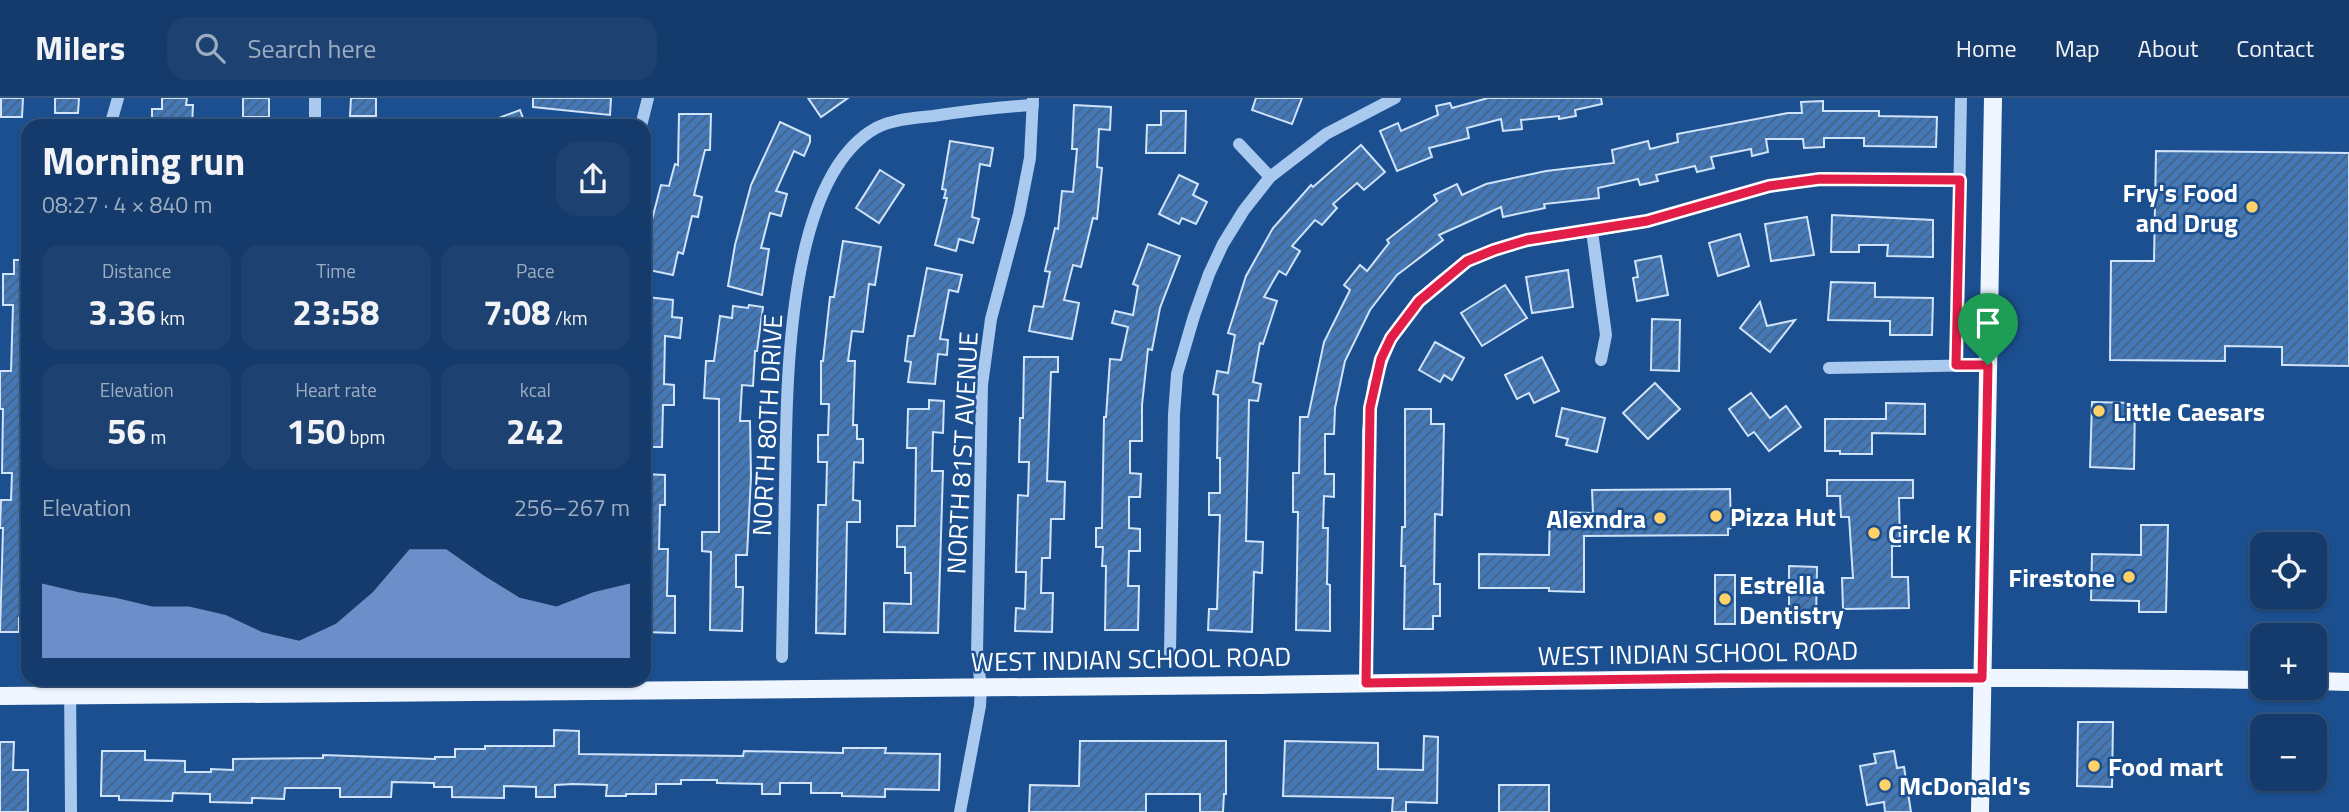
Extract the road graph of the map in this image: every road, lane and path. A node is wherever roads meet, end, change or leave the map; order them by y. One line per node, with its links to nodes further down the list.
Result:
1 (118, 98): 8 (street)
2 (315, 98): 9 (street)
3 (648, 98): 10 (street)
4 (1395, 98): 12 (street)
5 (1961, 98): 13 (street)
6 (1993, 98): 17 (main road)
7 (1033, 102): 20 (street, NORTH 80TH DRIVE); 28 (street, NORTH 81ST AVENUE)
8 (112, 119)
9 (315, 119)
10 (644, 119)
11 (1240, 144): 12 (street)
12 (1270, 177): 19 (street)
13 (1960, 180): 14 (street); 16 (street)
14 (1592, 231): 15 (street); 25 (street)
15 (1601, 360)
16 (1956, 365): 17 (street); 18 (street)
17 (1988, 365): 21 (main road)
18 (1829, 368)
19 (1170, 653)
20 (782, 657)
21 (1982, 678): 22 (main road, WEST INDIAN SCHOOL ROAD); 25 (main road, WEST INDIAN SCHOOL ROAD); 32 (main road)
22 (2250, 680)
23 (2327, 681): 24 (main road)
24 (2349, 681)
25 (1366, 683): 28 (main road, WEST INDIAN SCHOOL ROAD)
26 (444, 686): 27 (main road, WEST INDIAN SCHOOL ROAD); 28 (main road, WEST INDIAN SCHOOL ROAD)
27 (70, 687): 29 (main road, WEST INDIAN SCHOOL ROAD); 30 (street)
28 (981, 687): 31 (street, NORTH 81ST AVENUE)
29 (0, 696)
30 (71, 812)
31 (960, 812)
32 (1980, 812)

